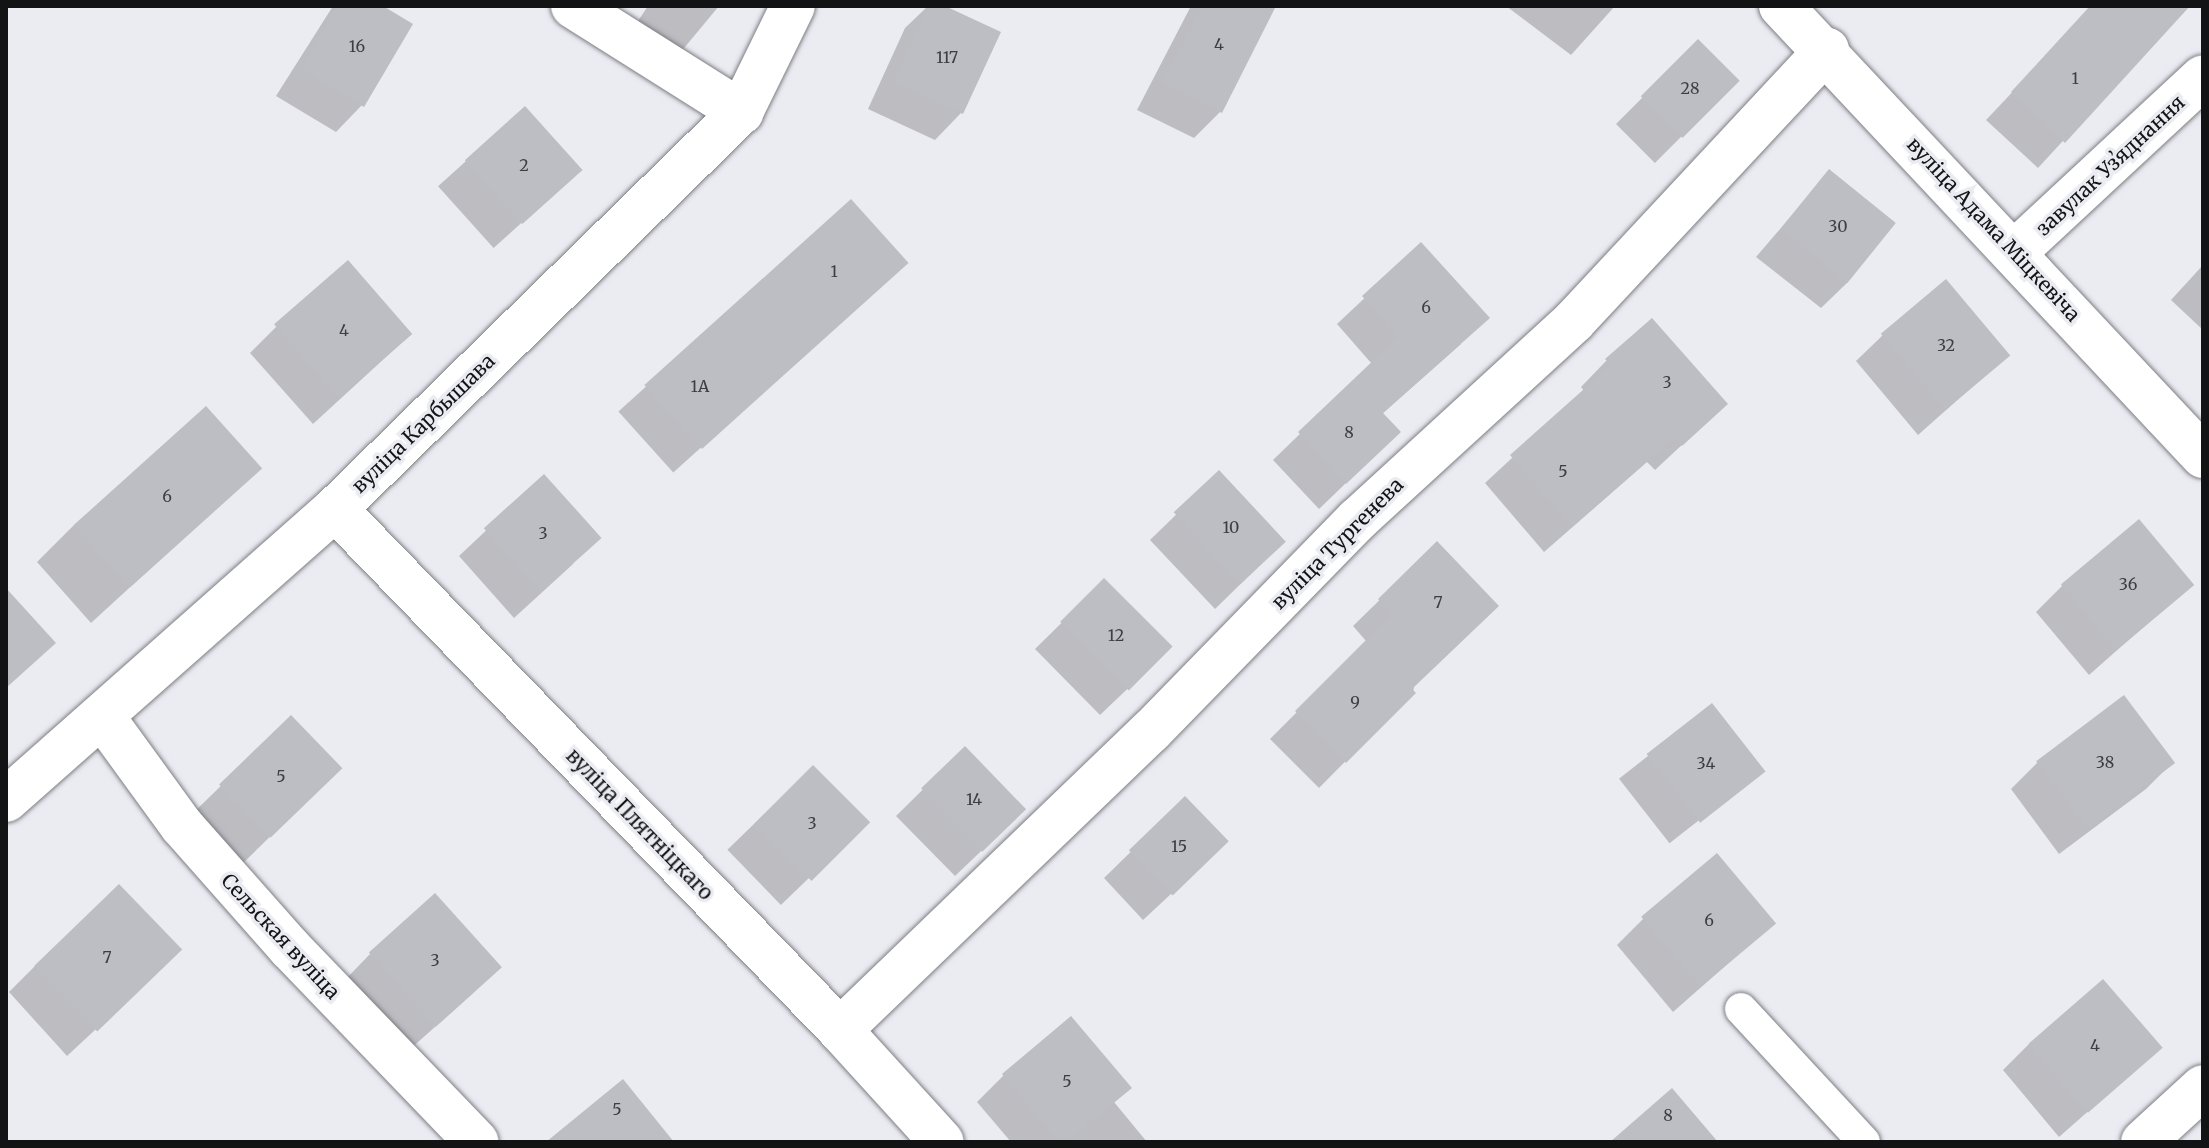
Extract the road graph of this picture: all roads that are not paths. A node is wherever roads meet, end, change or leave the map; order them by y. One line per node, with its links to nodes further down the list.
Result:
1 (573, 6): 6 (street)
2 (793, 6): 6 (street, вуліца Карбышава)
3 (1781, 6): 4 (street, вуліца Адама Міцкевіча)
4 (1827, 50): 7 (street, вуліца Адама Міцкевіча); 13 (street, вуліца Тургенева)
5 (2203, 77): 7 (street, завулак Узʼяднання)
6 (741, 112): 9 (street, вуліца Карбышава)
7 (2016, 251): 8 (street, вуліца Адама Міцкевіча)
8 (2203, 456)
9 (335, 509): 10 (street, вуліца Карбышава); 13 (street, вуліца Плятніцкаго)
10 (102, 716): 11 (street, вуліца Карбышава); 15 (street, Сельская вуліца)
11 (6, 800)
12 (1741, 1009): 17 (lane)
13 (840, 1030): 16 (street, вуліца Плятніцкаго)
14 (2203, 1087): 18 (street)
15 (477, 1142)
16 (942, 1142)
17 (1864, 1142)
18 (2143, 1142)

